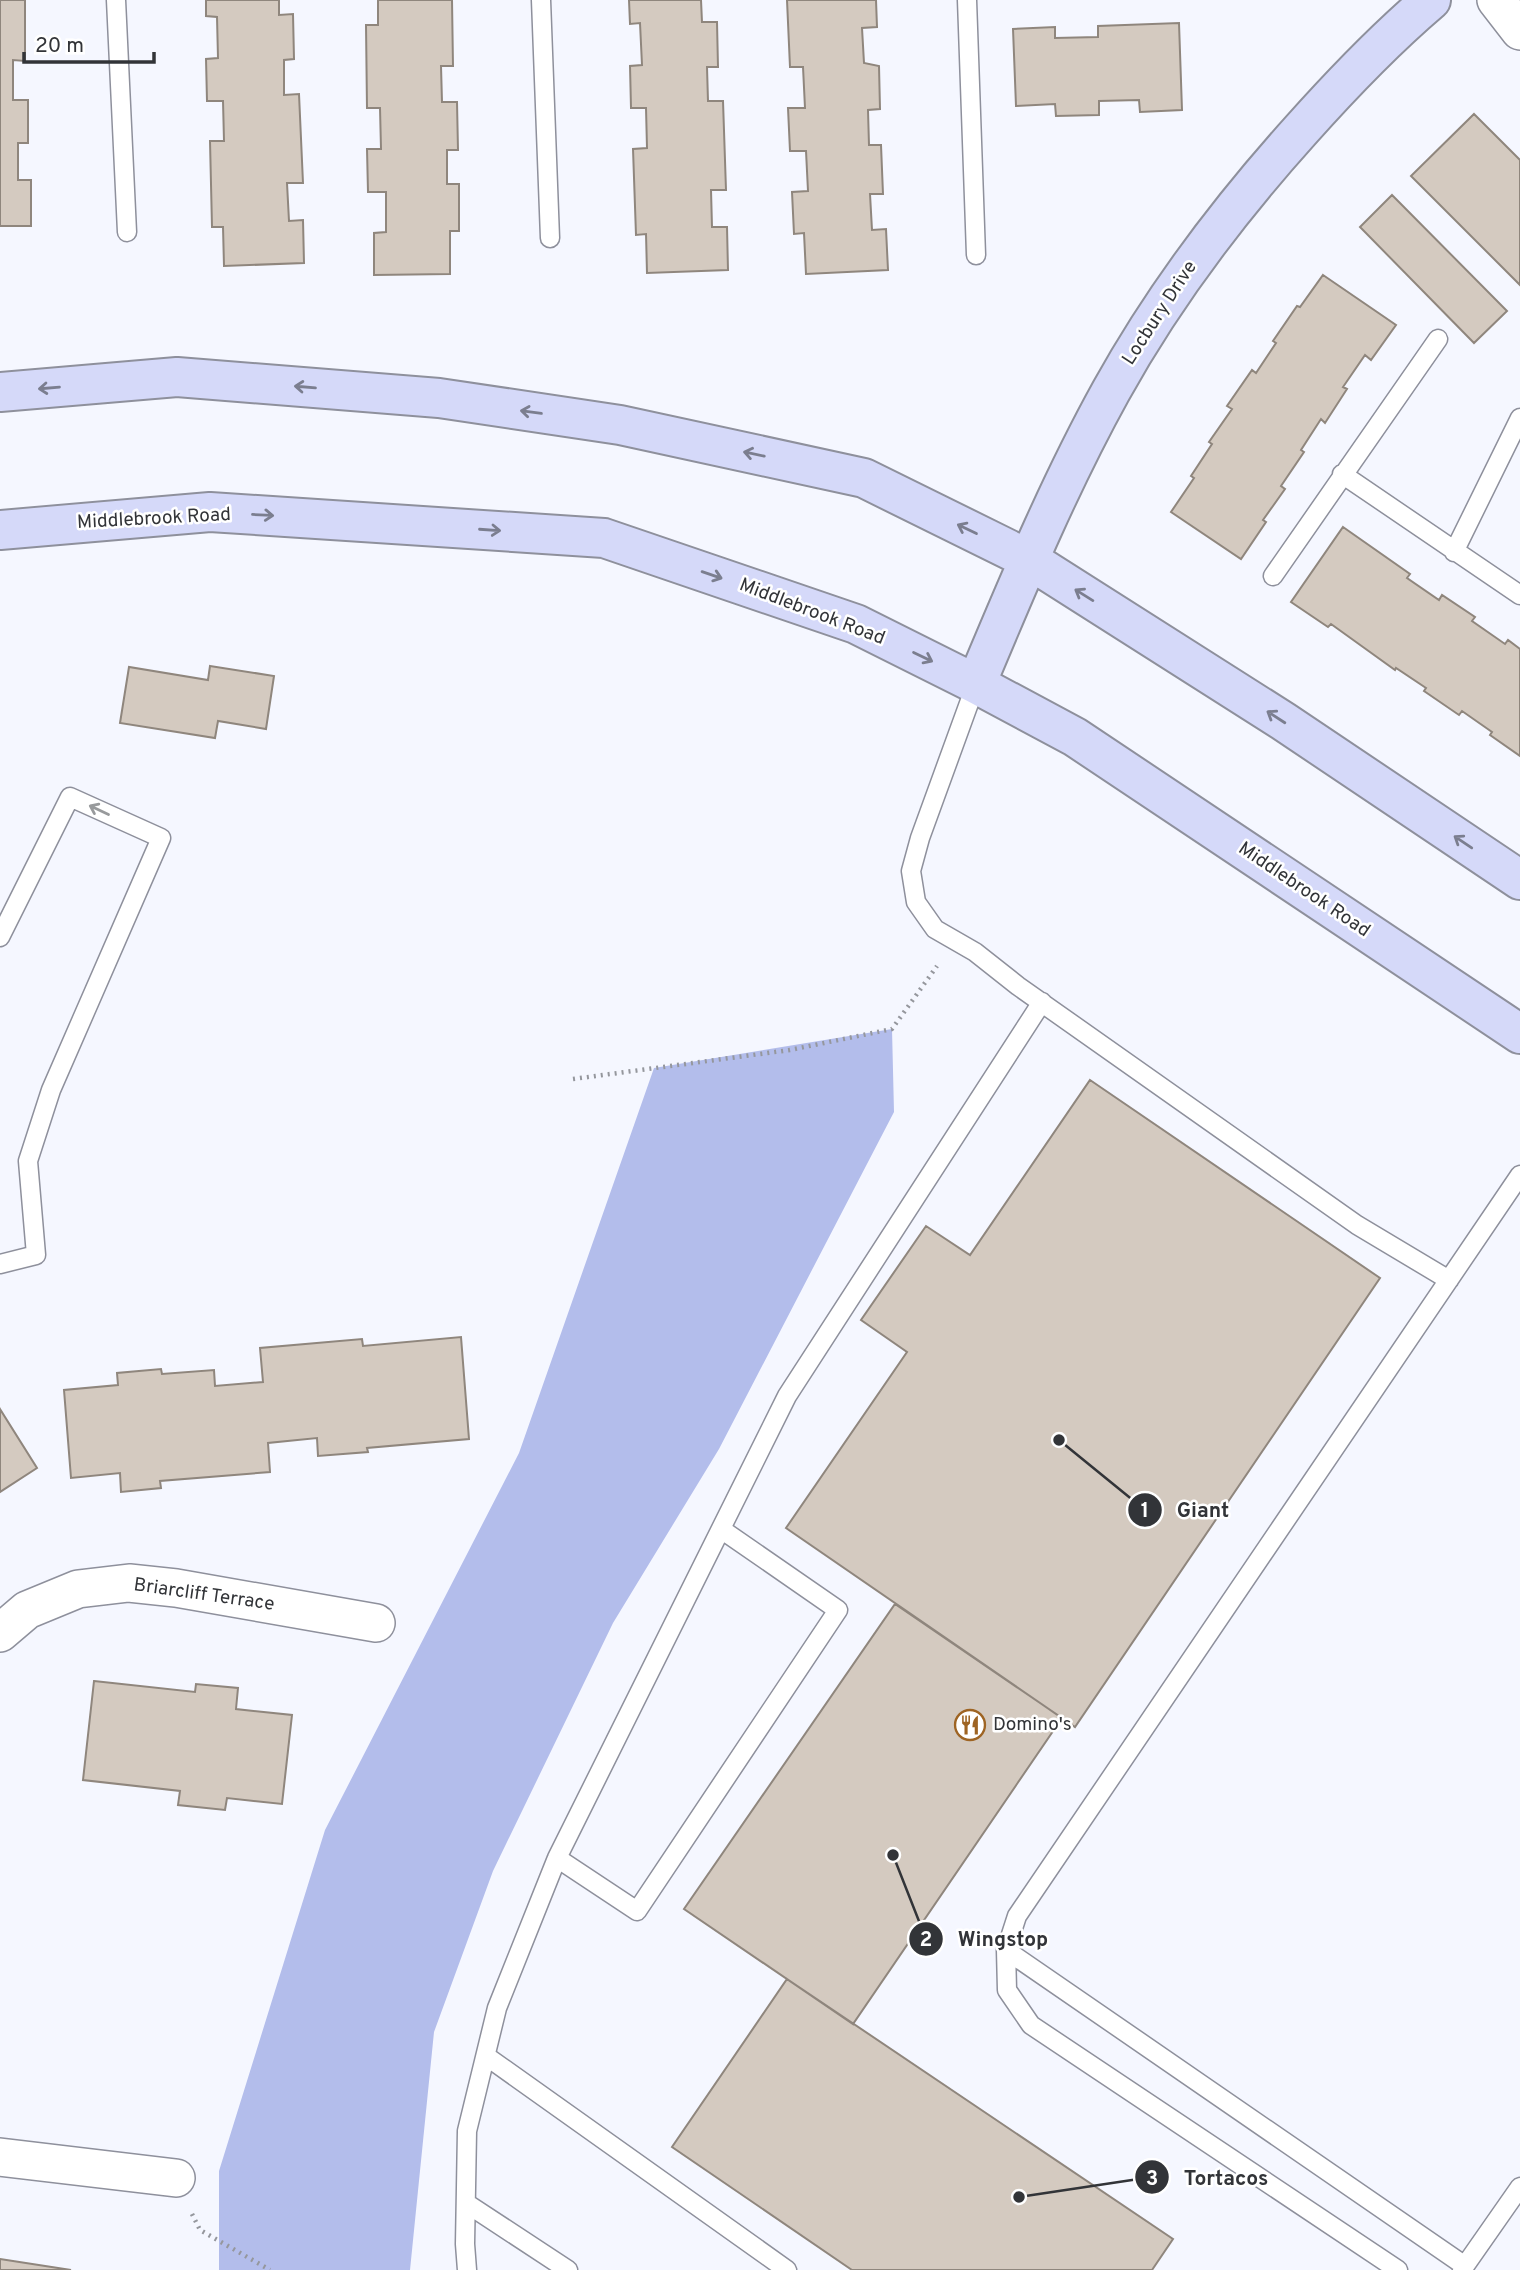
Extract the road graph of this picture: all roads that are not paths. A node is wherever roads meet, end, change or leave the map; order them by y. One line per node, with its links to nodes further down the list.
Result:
1 (116, 0): 7 (lane)
2 (541, 0): 8 (lane)
3 (967, 0): 9 (lane)
4 (1431, 0): 16 (main road, Locbury Drive)
5 (1496, 0): 6 (street)
6 (1520, 32)
7 (127, 232)
8 (550, 238)
9 (976, 255)
10 (1438, 339): 13 (lane)
11 (0, 392): 16 (main road, one-way to 11)
12 (1520, 418): 15 (lane)
13 (1342, 474): 15 (lane); 17 (lane)
14 (0, 530): 19 (main road, Middlebrook Road, one-way to 19)
15 (1454, 552): 18 (lane)
16 (1028, 559): 19 (main road, Locbury Drive); 20 (main road, one-way to 16)
17 (1273, 576)
18 (1520, 595)
19 (976, 684): 22 (lane); 23 (main road, Middlebrook Road)
20 (1520, 880)
21 (0, 937): 25 (lane, one-way to 21)
22 (1042, 1002): 26 (lane); 27 (lane)
23 (1520, 1034)
24 (1520, 1175): 26 (lane)
25 (0, 1264)
26 (1449, 1280): 31 (lane)
27 (721, 1529): 30 (lane); 30 (lane)
28 (376, 1623): 29 (street, Briarcliff Terrace)
29 (0, 1633)
30 (557, 1858): 32 (lane)
31 (1006, 1950): 37 (lane); 41 (lane)
32 (486, 2056): 36 (lane); 40 (lane)
33 (0, 2157): 34 (street)
34 (176, 2178)
35 (1520, 2187): 37 (lane)
36 (466, 2203): 38 (lane); 39 (lane)
37 (1464, 2268)
38 (467, 2270)
39 (568, 2270)
40 (786, 2270)
41 (1398, 2270)

